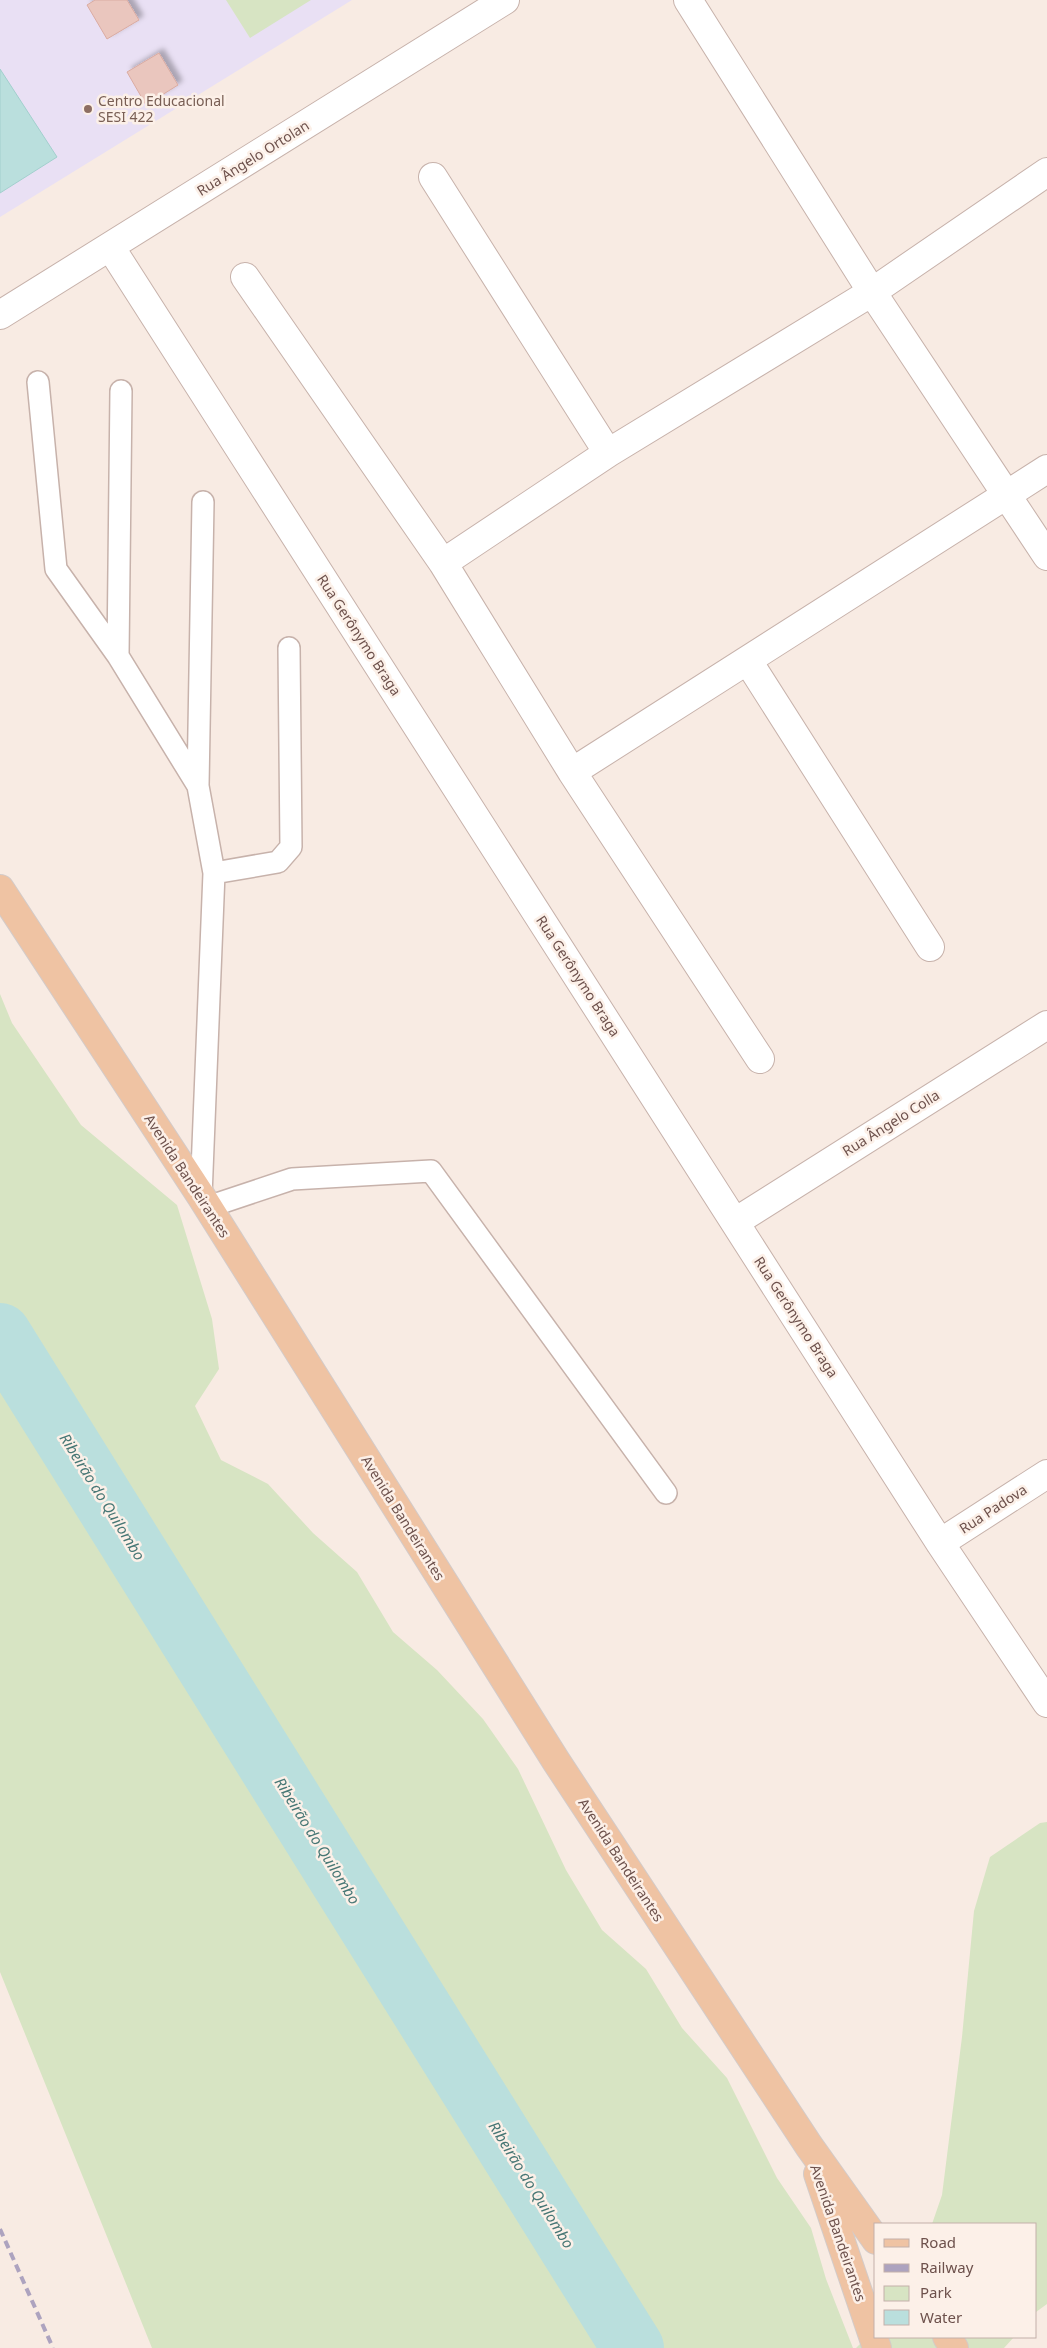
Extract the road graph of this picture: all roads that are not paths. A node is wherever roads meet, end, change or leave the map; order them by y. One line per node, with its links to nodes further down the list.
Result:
1 (505, 0): 5 (street, Rua Ângelo Ortolan)
2 (688, 0): 7 (street)
3 (1047, 172): 7 (street)
4 (433, 177): 11 (street)
5 (111, 248): 8 (street, Rua Ângelo Ortolan); 28 (street, Rua Gerônymo Braga)
6 (245, 277): 16 (street)
7 (872, 292): 11 (street); 13 (street)
8 (0, 315)
9 (38, 382): 18 (lane)
10 (121, 391): 18 (lane)
11 (608, 453): 16 (street)
12 (1047, 469): 13 (street)
13 (1008, 495): 15 (street); 19 (street)
14 (203, 502): 21 (lane)
15 (1047, 556)
16 (443, 563): 20 (street)
17 (289, 648): 22 (lane)
18 (118, 656): 21 (lane)
19 (748, 661): 20 (street); 24 (street)
20 (572, 772): 26 (street)
21 (198, 786): 22 (lane)
22 (214, 872): 27 (lane)
23 (0, 889): 27 (main road, Avenida Bandeirantes)
24 (930, 947)
25 (1047, 1025): 28 (street, Rua Ângelo Colla)
26 (760, 1059)
27 (204, 1201): 30 (lane); 33 (main road, Avenida Bandeirantes)
28 (735, 1222): 31 (street, Rua Gerônymo Braga)
29 (1047, 1474): 31 (street, Rua Padova)
30 (666, 1493)
31 (940, 1543): 32 (street, Rua Gerônymo Braga)
32 (1047, 1703)
33 (809, 2146): 34 (main road, Avenida Bandeirantes); 35 (main road, Avenida Bandeirantes)
34 (874, 2237)
35 (877, 2348)

